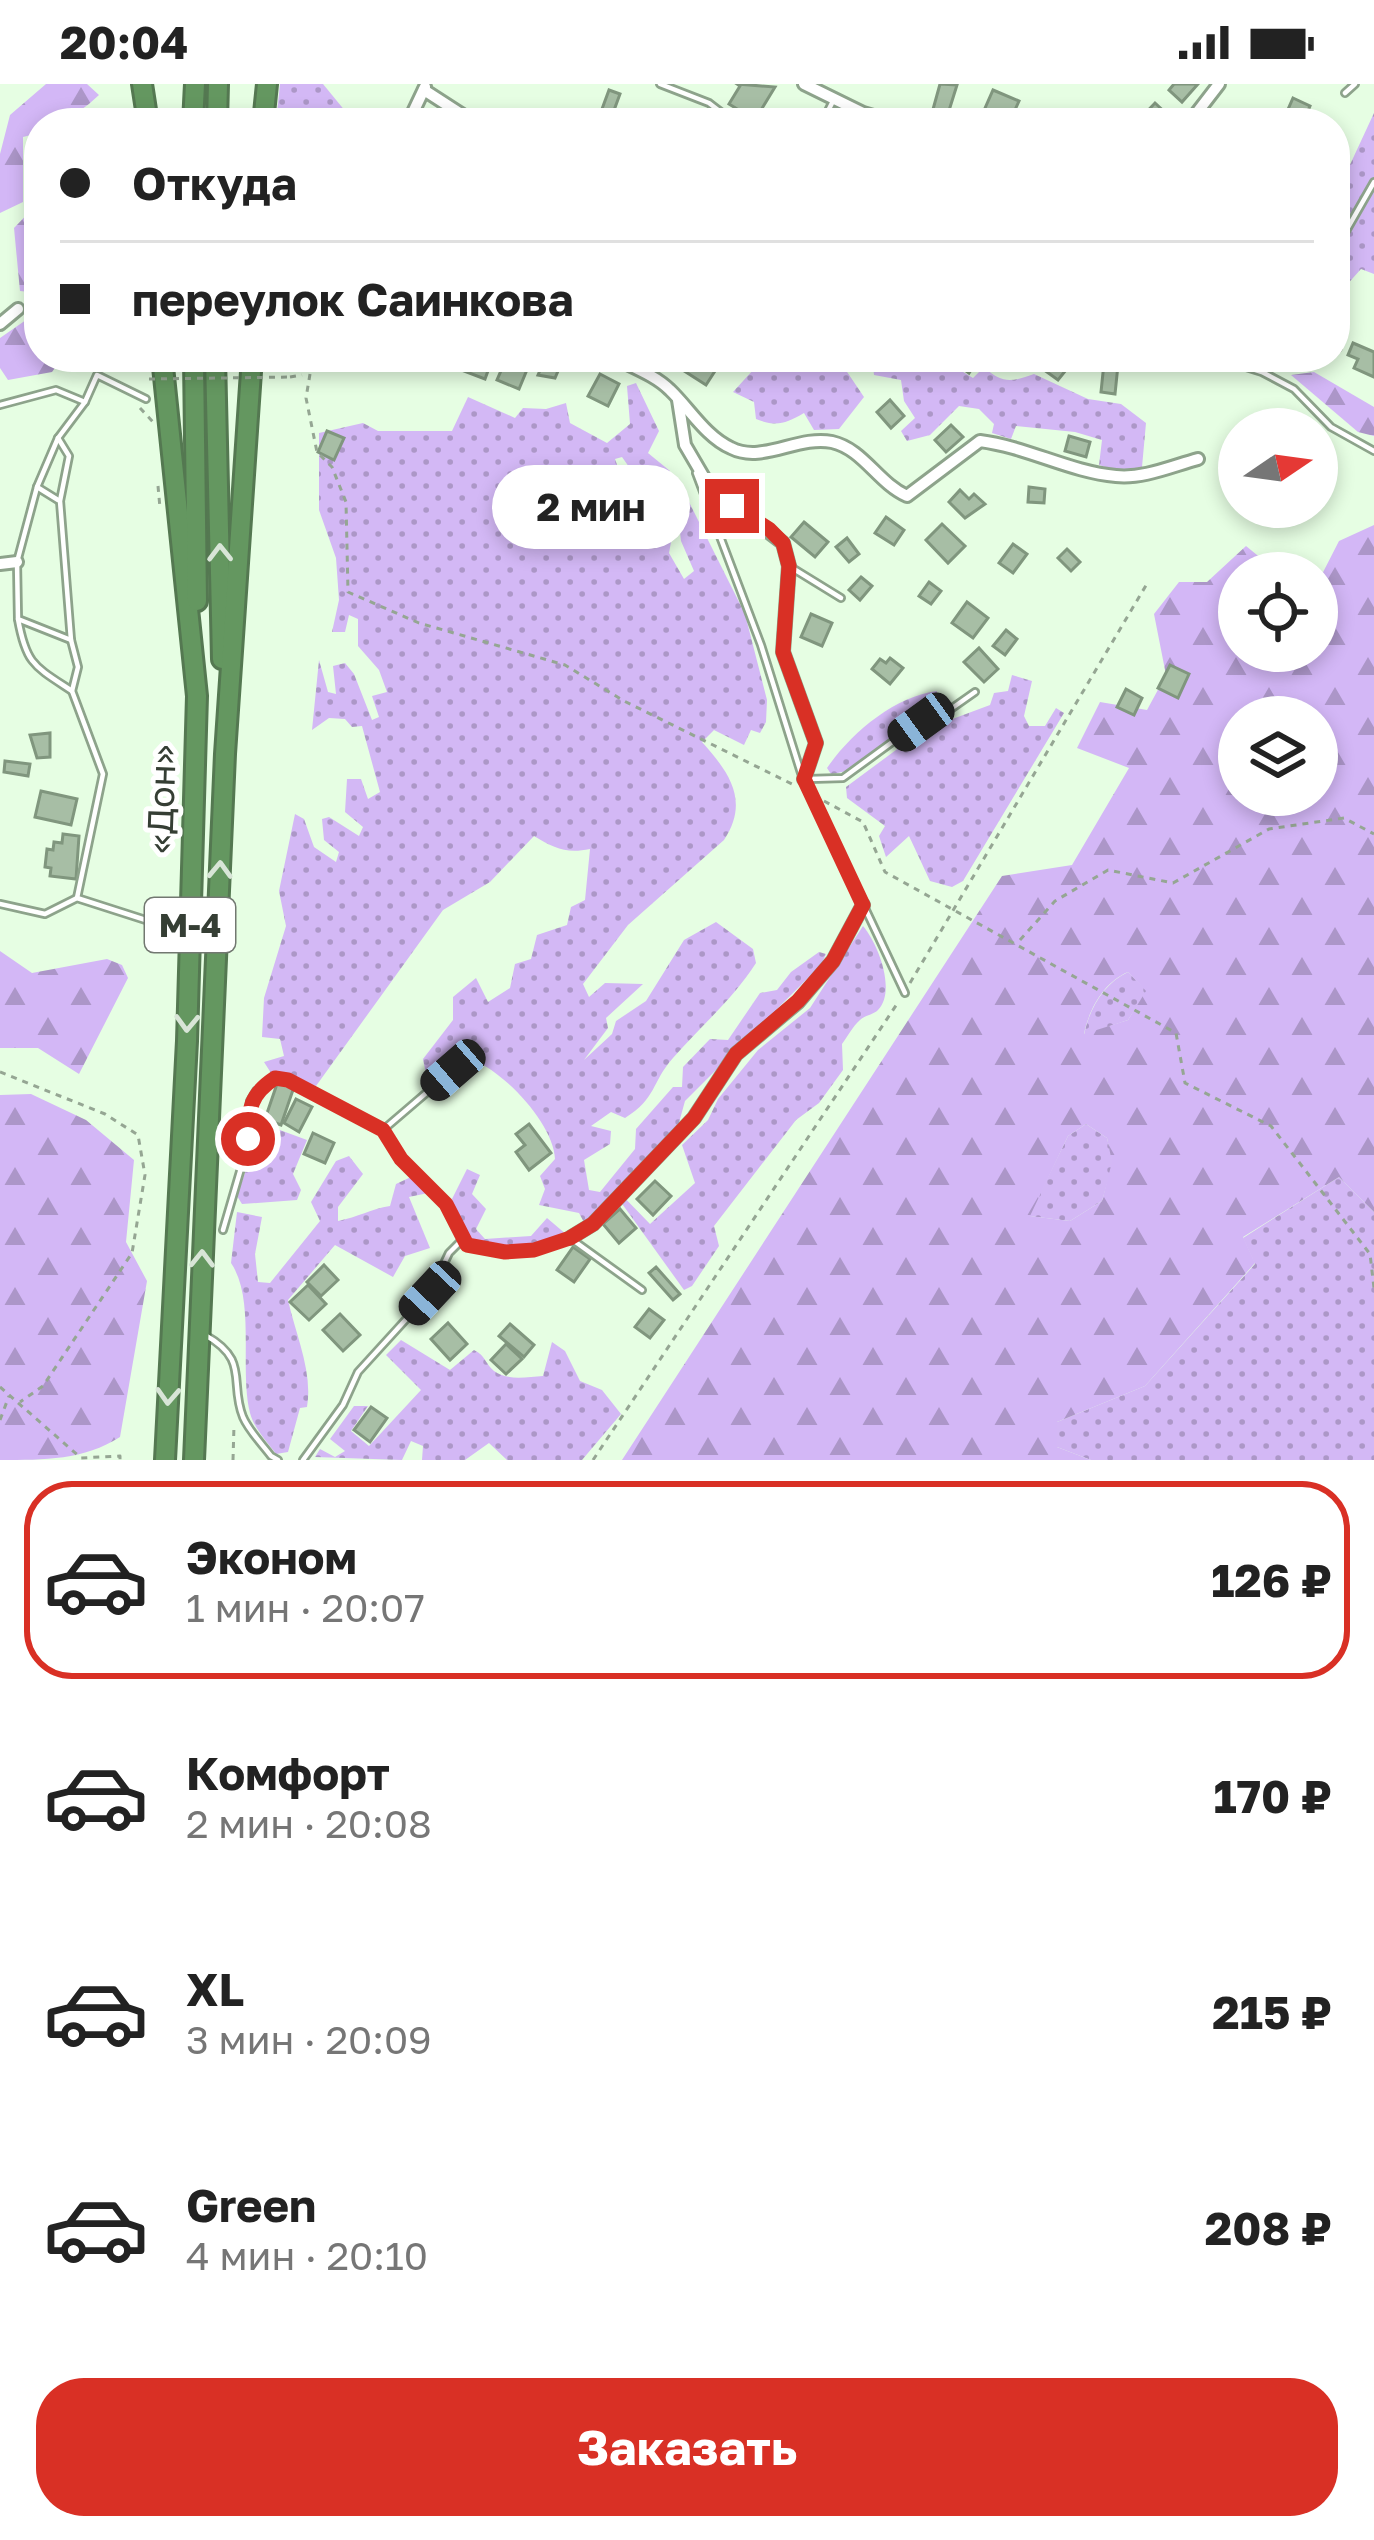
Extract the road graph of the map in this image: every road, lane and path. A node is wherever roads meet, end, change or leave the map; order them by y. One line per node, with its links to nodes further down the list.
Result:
1 (660, 84): 9 (lane)
2 (804, 84): 7 (street)
3 (1219, 84): 12 (street)
4 (1354, 84): 6 (lane)
5 (425, 87): 8 (street)
6 (1345, 93)
7 (834, 100): 10 (lane); 11 (street)
8 (455, 108)
9 (716, 108)
10 (829, 108)
11 (856, 108)
12 (1201, 108)
13 (1374, 182): 14 (lane)
14 (1350, 224)
15 (18, 309): 16 (street)
16 (0, 324)
17 (164, 372): 48 (highway, «Дон» / М-4)
18 (194, 372): 48 (highway)
19 (215, 372): 49 (highway, one-way to 19)
20 (251, 372): 49 (highway, «Дон» / М-4)
21 (642, 372): 27 (street)
22 (1264, 372): 33 (lane)
23 (302, 375): 24 (path, bridge)
24 (149, 379)
25 (130, 397): 30 (path)
26 (146, 400): 28 (lane)
27 (678, 400): 32 (street); 34 (street)
28 (85, 402): 29 (lane); 31 (lane)
29 (0, 405)
30 (154, 422)
31 (58, 437): 36 (lane); 37 (lane)
32 (685, 445): 41 (street); 50 (lane)
33 (1374, 451)
34 (1198, 458)
35 (158, 487): 38 (path)
36 (37, 488): 37 (lane); 39 (lane)
37 (60, 501): 45 (lane)
38 (160, 508)
39 (17, 562): 40 (street); 44 (lane)
40 (0, 564)
41 (789, 566): 43 (lane); 50 (street)
42 (1148, 582): 57 (path)
43 (841, 598)
44 (18, 619): 45 (lane); 46 (lane)
45 (71, 640): 46 (lane)
46 (72, 691): 52 (lane)
47 (975, 692): 50 (lane)
48 (197, 696): 72 (highway, «Дон» / М-4, one-way to 72)
49 (225, 754): 65 (highway, «Дон» / М-4, one-way to 49)
50 (804, 779): 54 (lane)
51 (1374, 833): 56 (path)
52 (77, 898): 53 (lane); 55 (lane)
53 (0, 904)
54 (863, 905): 57 (lane); 62 (street)
55 (155, 923)
56 (1018, 943)
57 (904, 993): 77 (path)
58 (453, 1070): 60 (lane)
59 (0, 1072): 68 (path)
60 (383, 1130): 61 (lane); 63 (lane)
61 (223, 1230)
62 (570, 1238): 63 (lane); 64 (lane)
63 (462, 1240): 76 (lane)
64 (642, 1290)
65 (200, 1332): 69 (lane); 73 (highway, «Дон» / М-4)
66 (0, 1387): 67 (path)
67 (9, 1394): 68 (path); 70 (path)
68 (20, 1402): 71 (path)
69 (241, 1412): 74 (path); 75 (lane)
70 (0, 1420)
71 (120, 1460)
72 (165, 1460)
73 (194, 1460)
74 (233, 1460)
75 (278, 1460)
76 (303, 1460)
77 (593, 1460)

